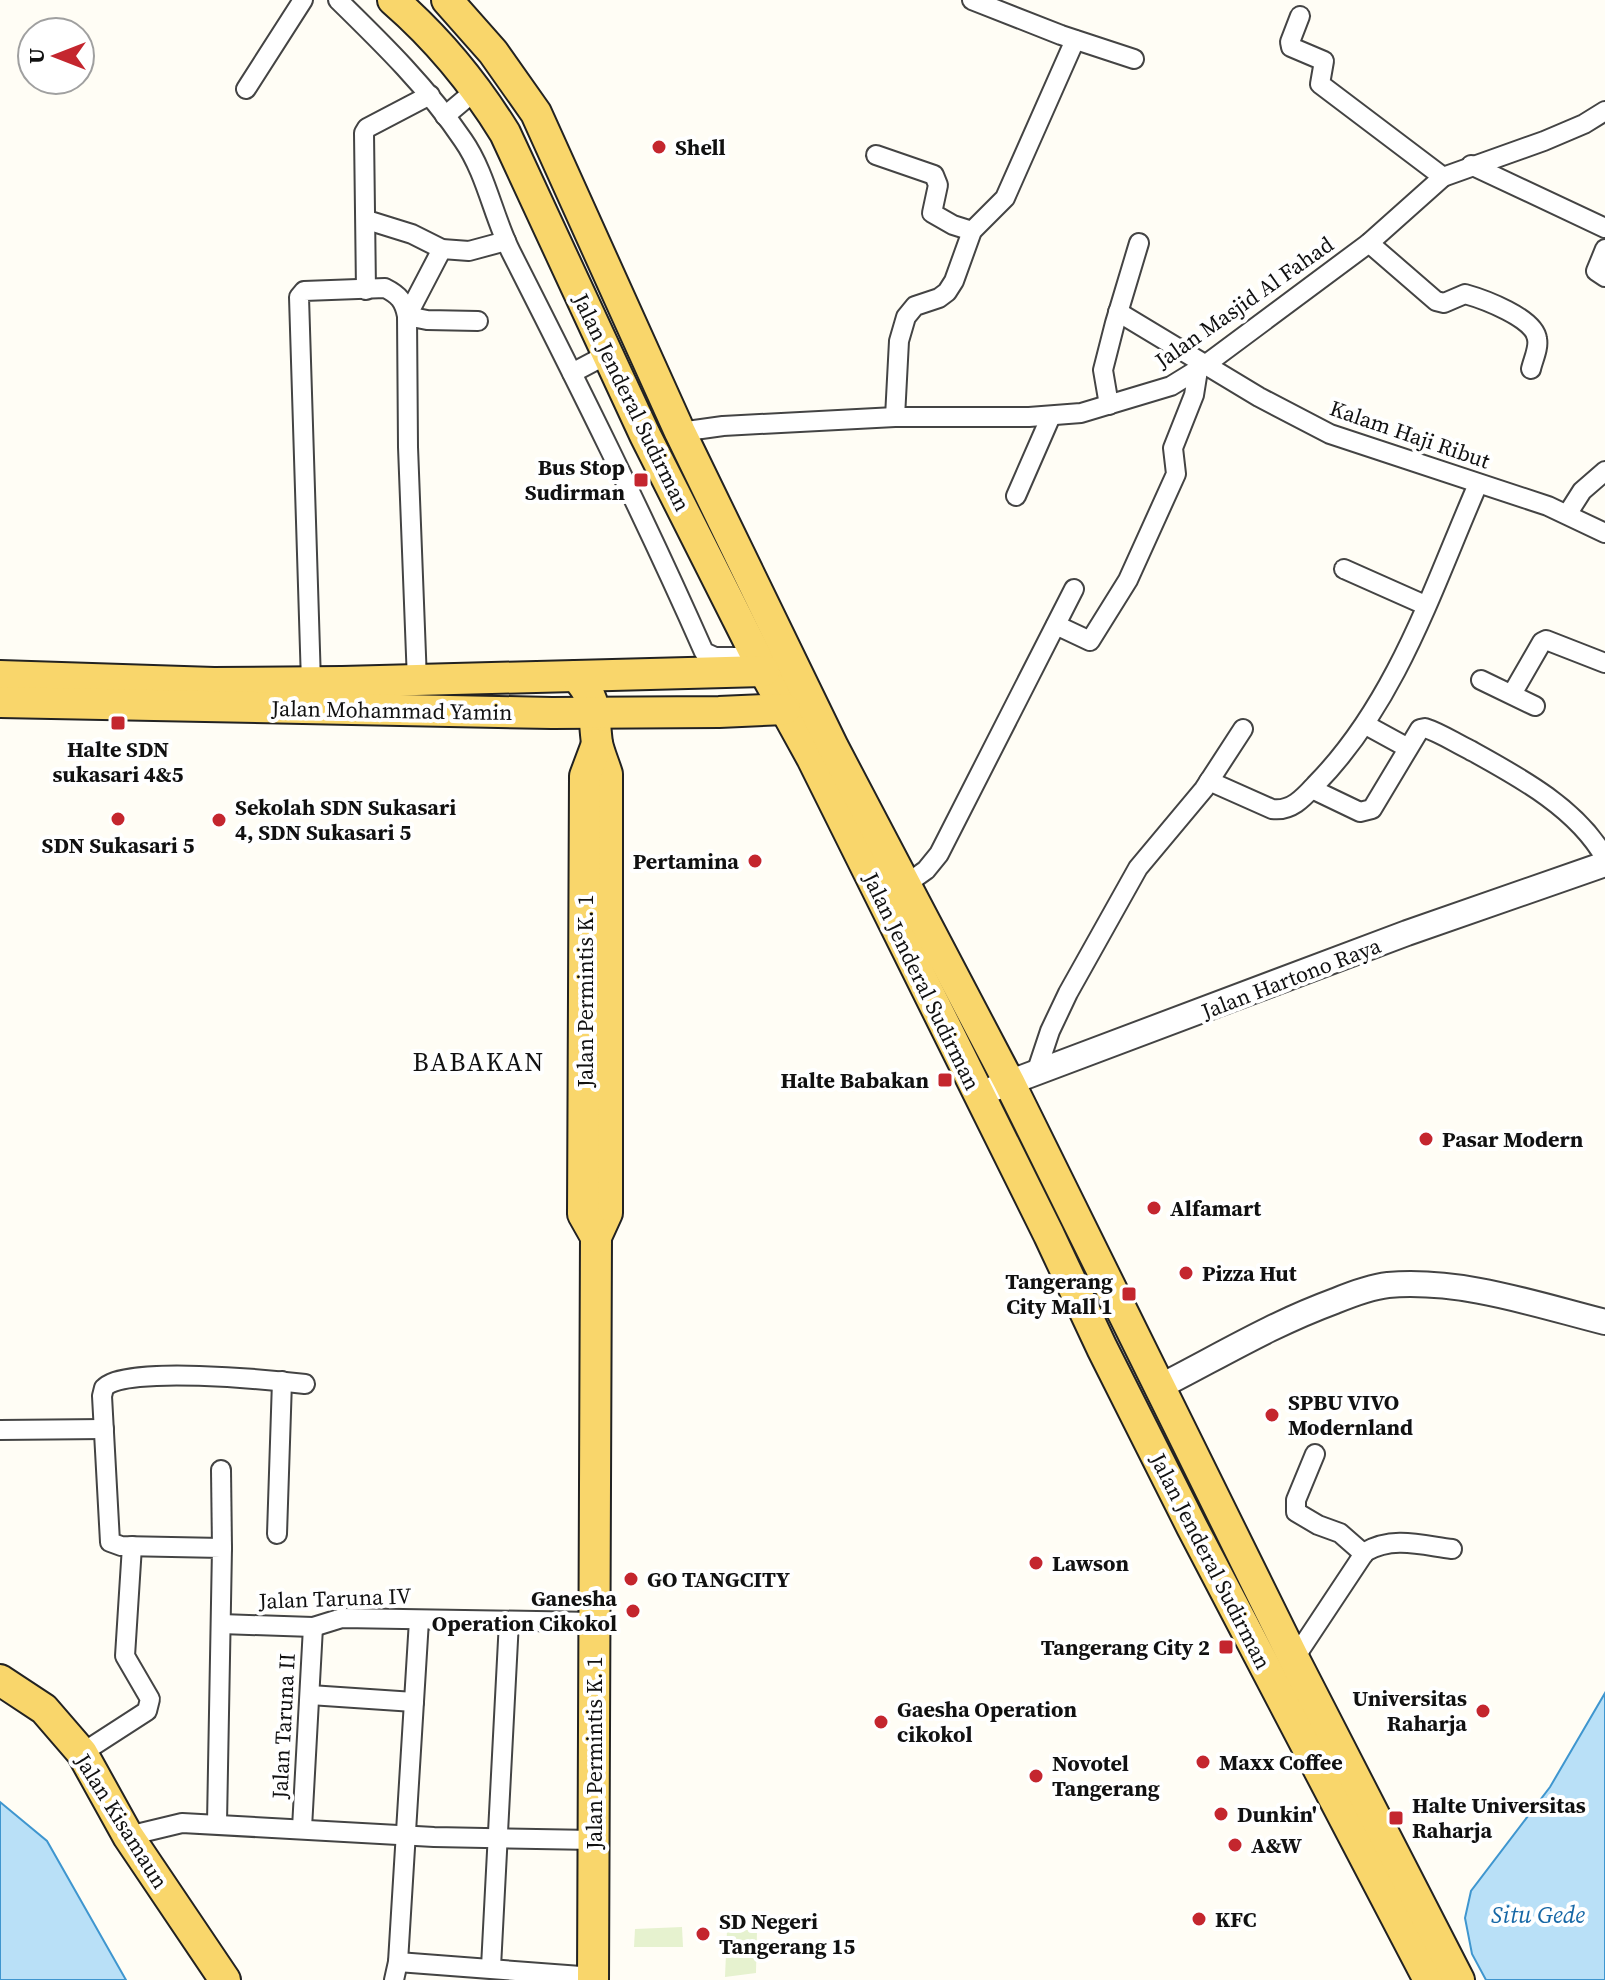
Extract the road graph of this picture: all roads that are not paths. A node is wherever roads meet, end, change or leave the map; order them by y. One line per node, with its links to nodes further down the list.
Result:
1 (303, 0): 9 (street)
2 (338, 0): 11 (street)
3 (393, 0): 10 (main road, Jalan Jenderal Sudirman)
4 (447, 0): 37 (main road, Jalan Jenderal Sudirman)
5 (972, 0): 7 (street)
6 (1300, 16): 16 (street)
7 (1075, 40): 8 (street); 19 (street)
8 (1134, 59)
9 (246, 89)
10 (477, 89): 13 (street); 30 (main road, Jalan Jenderal Sudirman)
11 (430, 95): 13 (street); 17 (street)
12 (1604, 115): 15 (street, Jalan Masjid Al Fahad)
13 (445, 116): 20 (street)
14 (876, 155): 19 (street)
15 (1471, 165): 16 (street, Jalan Masjid Al Fahad); 18 (street)
16 (1443, 177): 22 (street, Jalan Masjid Al Fahad)
17 (367, 220): 23 (street); 26 (street)
18 (1605, 228)
19 (972, 231): 36 (street)
20 (506, 241): 23 (street); 33 (street)
21 (1139, 243): 27 (street)
22 (1369, 243): 31 (street, Jalan Masjid Al Fahad); 32 (street)
23 (442, 249): 28 (street)
24 (1605, 249): 25 (street)
25 (1605, 277)
26 (366, 290): 28 (street); 55 (street)
27 (1118, 312): 31 (street, Kalam Haji Ribut); 34 (street)
28 (407, 316): 29 (street); 54 (street)
29 (478, 321)
30 (608, 354): 33 (street); 38 (main road, Jalan Jenderal Sudirman)
31 (1201, 367): 34 (street, Jalan Masjid Al Fahad); 40 (street, Kalam Haji Ribut); 47 (street)
32 (1531, 369)
33 (572, 373): 38 (street)
34 (1109, 405): 35 (street, Jalan Masjid Al Fahad)
35 (1051, 416): 36 (street, Jalan Masjid Al Fahad); 41 (street)
36 (895, 417): 37 (street, Jalan Masjid Al Fahad)
37 (680, 432): 68 (main road, Jalan Jenderal Sudirman)
38 (642, 471): 49 (main road, Jalan Jenderal Sudirman); 49 (street)
39 (1605, 471): 42 (street)
40 (1478, 484): 42 (street, Kalam Haji Ribut); 46 (street)
41 (1016, 496)
42 (1568, 513): 43 (street, Kalam Haji Ribut)
43 (1605, 533)
44 (1344, 569): 46 (street)
45 (1074, 589): 47 (street)
46 (1425, 605): 62 (street)
47 (1056, 625): 68 (street)
48 (1605, 663): 56 (street)
49 (760, 664): 50 (main road, Jalan Mohammad Yamin); 59 (main road, Jalan Jenderal Sudirman)
50 (707, 674): 52 (main road, Jalan Mohammad Yamin); 60 (main road)
51 (0, 676): 55 (main road, Jalan Mohammad Yamin)
52 (576, 676): 54 (main road, Jalan Mohammad Yamin); 61 (main road, Jalan Permintis K. 1)
53 (1481, 680): 56 (street)
54 (417, 681): 55 (main road, Jalan Mohammad Yamin)
55 (311, 682)
56 (1512, 694): 58 (street)
57 (0, 702): 61 (main road, Jalan Mohammad Yamin)
58 (1535, 706)
59 (785, 709): 60 (main road, Jalan Mohammad Yamin); 70 (main road, Jalan Jenderal Sudirman)
60 (719, 712): 61 (main road, Jalan Mohammad Yamin)
61 (596, 713): 86 (main road, Jalan Permintis K. 1)
62 (1366, 725): 64 (street); 66 (street)
63 (1243, 729): 65 (street)
64 (1408, 748): 66 (street); 67 (street)
65 (1209, 781): 66 (street); 69 (street)
66 (1312, 789)
67 (1605, 861): 69 (street, Jalan Hartono Raya)
68 (905, 885): 69 (main road, Jalan Jenderal Sudirman)
69 (1023, 1078): 70 (street, Jalan Hartono Raya); 74 (main road, Jalan Jenderal Sudirman)
70 (979, 1096): 104 (main road, Jalan Jenderal Sudirman)
71 (1605, 1322): 74 (street)
72 (282, 1381): 73 (street); 75 (street); 79 (street)
73 (305, 1384)
74 (1159, 1387): 89 (main road, Jalan Jenderal Sudirman)
75 (104, 1429): 76 (street); 80 (street)
76 (0, 1430)
77 (1315, 1454): 83 (street)
78 (221, 1470): 81 (street)
79 (277, 1534)
80 (132, 1546): 81 (street); 93 (street)
81 (222, 1548): 87 (street)
82 (1452, 1549): 83 (street)
83 (1364, 1554): 89 (street)
84 (419, 1620): 85 (street, Jalan Taruna IV); 88 (street, Jalan Taruna IV); 92 (street)
85 (509, 1621): 86 (street, Jalan Taruna IV); 98 (street)
86 (595, 1622): 99 (main road, Jalan Permintis K. 1)
87 (221, 1624): 88 (street, Jalan Taruna IV); 94 (street)
88 (313, 1627): 91 (street, Jalan Taruna II)
89 (1294, 1659): 105 (main road, Jalan Jenderal Sudirman)
90 (0, 1680): 93 (main road, Jalan Kisamaun)
91 (310, 1695): 92 (street); 95 (street, Jalan Taruna II)
92 (414, 1702): 96 (street)
93 (82, 1753): 97 (main road, Jalan Kisamaun)
94 (217, 1823): 95 (street); 97 (street)
95 (302, 1828): 96 (street)
96 (404, 1835): 98 (street); 101 (street)
97 (128, 1836): 103 (main road, Jalan Kisamaun)
98 (497, 1840): 99 (street); 100 (street)
99 (594, 1840): 102 (main road, Jalan Permintis K. 1)
100 (491, 1967): 101 (street); 102 (street)
101 (396, 1971)
102 (594, 1979)
103 (225, 1980)
104 (1429, 1980)
105 (1459, 1980)

